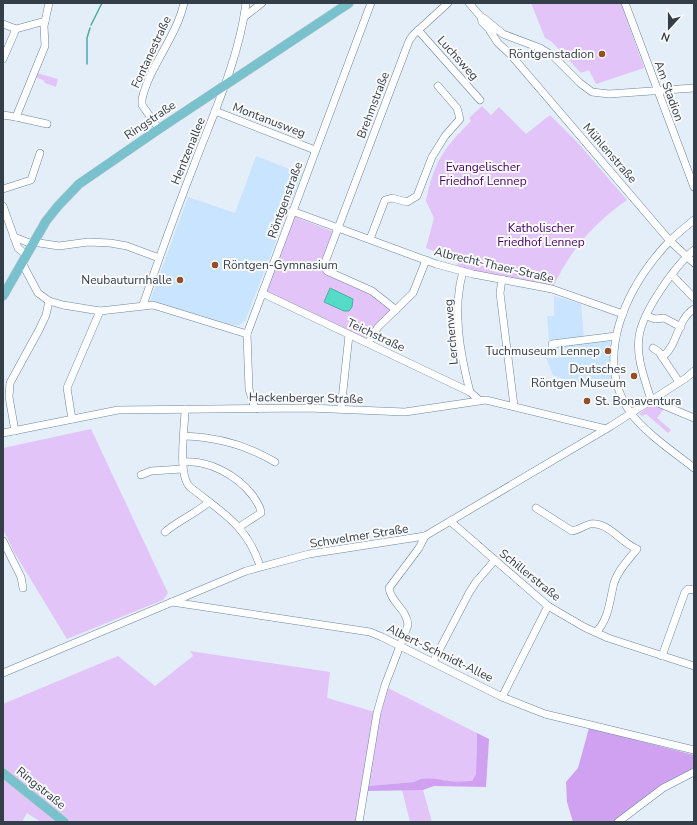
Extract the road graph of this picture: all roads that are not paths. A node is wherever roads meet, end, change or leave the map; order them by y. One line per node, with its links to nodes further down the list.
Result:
1 (49, 3): 12 (street)
2 (184, 3): 30 (street, Fontanestraße)
3 (246, 3): 10 (street, Hentzenallee)
4 (262, 3): 10 (street)
5 (349, 3): 21 (main road, Ringstraße)
6 (371, 3): 31 (street, Röntgenstraße)
7 (448, 3): 15 (street, Brehmstraße)
8 (469, 3): 11 (street)
9 (625, 3): 24 (street, Am Stadion)
10 (244, 17): 21 (street, Hentzenallee)
11 (480, 17): 16 (street, Mühlenstraße); 17 (street)
12 (45, 21): 14 (street); 28 (street)
13 (3, 24): 14 (street)
14 (16, 29): 20 (street)
15 (418, 30): 25 (street, Luchsweg); 38 (street, Brehmstraße)
16 (490, 31): 17 (street); 18 (street, Mühlenstraße)
17 (505, 35): 18 (street); 19 (street, Mühlenstraße); 24 (street)
18 (499, 44): 19 (street, Mühlenstraße)
19 (511, 55): 41 (street, Mühlenstraße)
20 (3, 59)
21 (224, 86): 26 (street, Hentzenallee); 30 (main road, Ringstraße)
22 (438, 86): 40 (street)
23 (694, 88): 24 (street)
24 (657, 91): 33 (street, Am Stadion)
25 (480, 100)
26 (215, 111): 31 (street, Montanusweg); 45 (street, Hentzenallee)
27 (3, 115): 28 (street)
28 (16, 117): 29 (street)
29 (47, 124)
30 (159, 128): 42 (main road, Ringstraße)
31 (316, 150): 36 (street, Röntgenstraße)
32 (40, 153): 34 (street)
33 (694, 187)
34 (3, 189)
35 (3, 206): 39 (street)
36 (292, 211): 38 (street, Albrecht-Thaer-Straße); 52 (street, Röntgenstraße)
37 (694, 220): 41 (street)
38 (338, 227): 40 (street, Albrecht-Thaer-Straße); 58 (street, Brehmstraße)
39 (14, 237): 42 (street); 46 (street)
40 (370, 239): 47 (street, Albrecht-Thaer-Straße)
41 (670, 241): 44 (street, Mühlenstraße); 60 (street)
42 (33, 243): 45 (street); 46 (main road, Ringstraße)
43 (694, 250): 44 (street)
44 (687, 256): 48 (street, Mühlenstraße); 50 (street)
45 (159, 258): 56 (street, Hentzenallee)
46 (24, 259): 53 (main road, Ringstraße); 55 (street)
47 (426, 260): 49 (street, Albrecht-Thaer-Straße); 58 (street)
48 (694, 263)
49 (463, 271): 51 (street, Albrecht-Thaer-Straße); 74 (street, Lerchenweg)
50 (672, 275): 54 (street); 61 (street)
51 (502, 279): 60 (street, Albrecht-Thaer-Straße); 77 (street)
52 (262, 293): 63 (street, Röntgenstraße); 64 (street, Teichstraße)
53 (3, 296)
54 (694, 298)
55 (49, 301): 59 (street); 85 (street)
56 (143, 305): 59 (street); 63 (street)
57 (694, 309): 62 (street)
58 (396, 310): 66 (street)
59 (100, 311): 83 (street)
60 (623, 314): 65 (street)
61 (647, 316): 62 (street); 76 (street)
62 (681, 327): 69 (street)
63 (247, 334): 79 (street, Röntgenstraße)
64 (350, 335): 66 (street, Teichstraße); 80 (street)
65 (616, 336): 68 (street); 81 (street)
66 (368, 343): 74 (street, Teichstraße)
67 (653, 348): 69 (street)
68 (552, 353)
69 (662, 357): 73 (street)
70 (694, 371): 72 (street, Schwelmer Straße)
71 (694, 376): 72 (street)
72 (686, 378): 73 (street, Schwelmer Straße)
73 (679, 382): 76 (street, Schwelmer Straße)
74 (470, 392): 75 (street, Teichstraße)
75 (479, 400): 77 (street, Hackenberger Straße); 80 (street, Hackenberger Straße)
76 (651, 400): 81 (street, Schwelmer Straße); 82 (street)
77 (514, 406): 84 (street, Hackenberger Straße)
78 (185, 409): 79 (street, Hackenberger Straße); 83 (street, Hackenberger Straße); 87 (street)
79 (254, 409): 80 (street, Hackenberger Straße)
80 (341, 409)
81 (631, 413): 84 (street, Schwelmer Straße); 90 (street)
82 (694, 415)
83 (72, 419): 85 (street, Hackenberger Straße)
84 (606, 429): 94 (street, Schwelmer Straße)
85 (15, 431): 86 (street, Hackenberger Straße)
86 (3, 433)
87 (185, 436): 88 (street); 89 (street)
88 (275, 462)
89 (183, 465): 91 (street); 92 (street); 95 (street)
90 (694, 468)
91 (141, 475)
92 (209, 502): 95 (street); 96 (street)
93 (536, 508): 105 (street)
94 (450, 520): 97 (street, Schwelmer Straße); 99 (street, Schillerstraße)
95 (239, 527): 100 (street)
96 (165, 532)
97 (424, 536): 100 (street, Schwelmer Straße); 106 (street)
98 (3, 541): 101 (street)
99 (495, 560): 104 (street, Schillerstraße); 108 (street)
100 (260, 566): 103 (street, Schwelmer Straße)
101 (22, 588)
102 (694, 590): 107 (street)
103 (170, 602): 106 (street, Albert-Schmidt-Allee); 110 (street, Schwelmer Straße)
104 (548, 606): 105 (street, Schillerstraße); 111 (street)
105 (596, 632): 107 (street, Schillerstraße)
106 (400, 646): 108 (street, Albert-Schmidt-Allee); 116 (street)
107 (662, 656): 109 (street, Schillerstraße)
108 (433, 662): 111 (street, Albert-Schmidt-Allee)
109 (694, 666)
110 (3, 673)
111 (502, 696): 112 (street, Albert-Schmidt-Allee)
112 (694, 750)
113 (694, 772): 117 (street)
114 (3, 773): 115 (main road, Ringstraße)
115 (64, 822)
116 (359, 822)
117 (618, 822)

